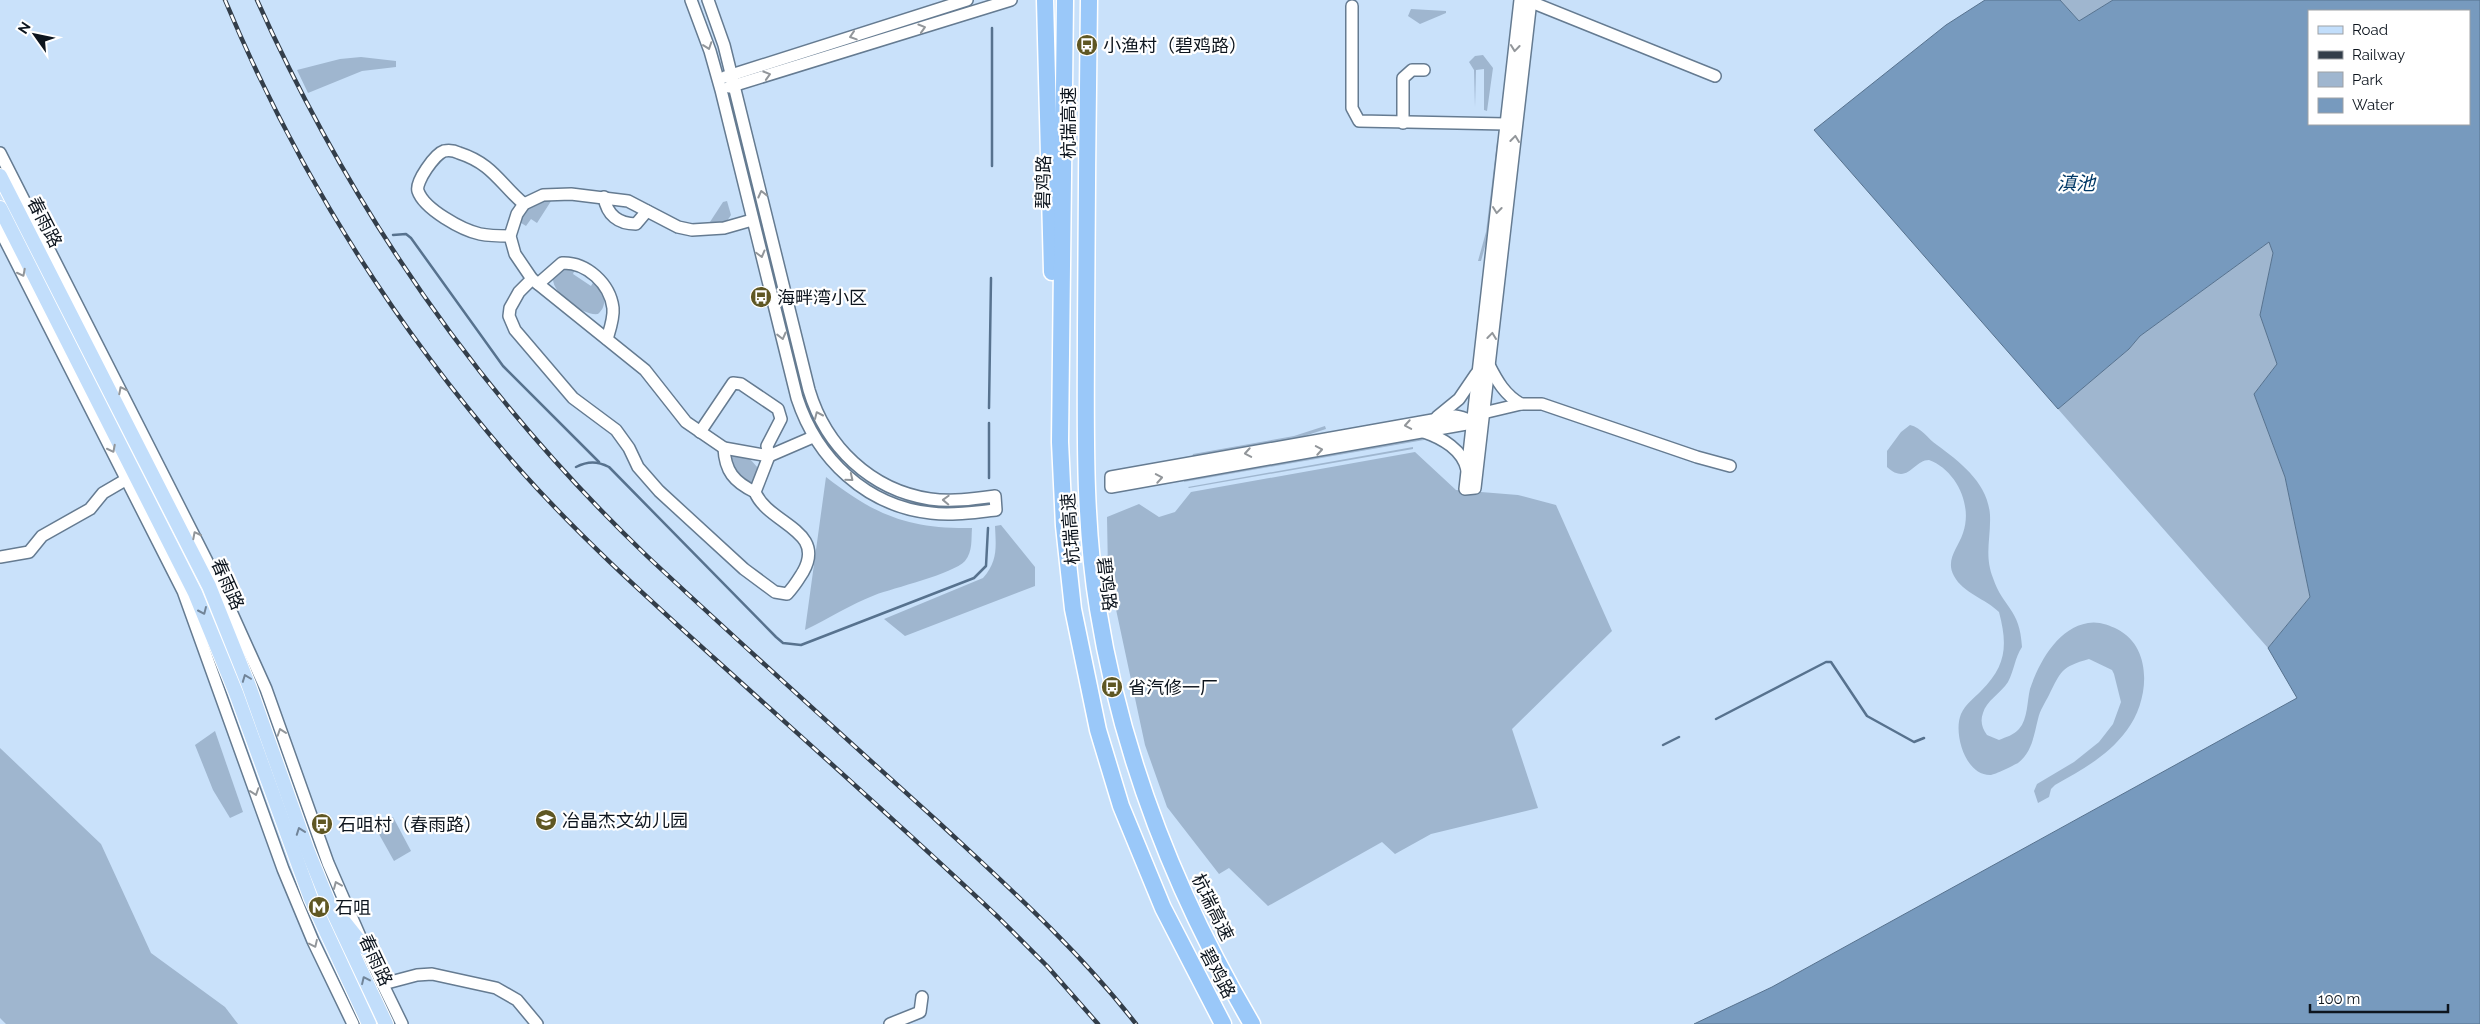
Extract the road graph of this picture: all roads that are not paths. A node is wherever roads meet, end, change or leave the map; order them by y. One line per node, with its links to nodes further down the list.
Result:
1 (691, 0): 17 (street, one-way to 17)
2 (708, 0): 16 (street)
3 (966, 0): 16 (street, one-way to 16)
4 (1011, 0): 16 (street, one-way to 4)
5 (1045, 0): 32 (highway)
6 (1055, 0): 32 (highway, 杭瑞高速)
7 (1065, 0): 64 (highway, 碧鸡路)
8 (1080, 0): 65 (highway, 碧鸡路)
9 (1088, 0): 14 (highway, 杭瑞高速)
10 (1093, 0): 14 (highway)
11 (1527, 0): 15 (street); 19 (street, one-way to 19); 35 (street, one-way to 11)
12 (1352, 6): 18 (street)
13 (1424, 70): 18 (street)
14 (1088, 74): 66 (highway, 杭瑞高速)
15 (1715, 76)
16 (734, 80): 17 (street); 44 (street, one-way to 16)
17 (719, 85): 27 (street)
18 (1403, 123): 19 (street)
19 (1506, 124): 36 (street, one-way to 36)
20 (0, 153): 54 (street, one-way to 20)
21 (0, 176): 24 (main road, 春雨路)
22 (604, 198): 23 (street); 26 (street); 26 (street)
23 (524, 204): 29 (street); 29 (street)
24 (16, 207): 25 (main road); 30 (main road, 春雨路)
25 (2, 211): 31 (main road, 春雨路)
26 (647, 211): 27 (street)
27 (752, 220): 44 (street, one-way to 44)
28 (0, 230): 50 (street, one-way to 50)
29 (510, 236): 33 (street)
30 (40, 254): 31 (main road); 53 (main road, 春雨路, one-way to 30)
31 (27, 261): 58 (main road, 春雨路, one-way to 58)
32 (1052, 272): 63 (highway, 杭瑞高速)
33 (536, 281): 34 (street); 34 (street); 51 (street)
34 (607, 339): 42 (street)
35 (1489, 365): 37 (street); 38 (street)
36 (1478, 370): 40 (street); 41 (street)
37 (1485, 399): 39 (street); 41 (street)
38 (1521, 404): 39 (street); 48 (street)
39 (1484, 413): 45 (street)
40 (1430, 421): 41 (street); 43 (street, one-way to 43)
41 (1472, 423): 43 (street); 45 (street); 49 (street)
42 (700, 432): 46 (street); 47 (street)
43 (1424, 432): 49 (street)
44 (813, 437): 47 (street)
45 (1481, 437): 49 (street)
46 (724, 448): 47 (street); 51 (street)
47 (769, 456): 51 (street)
48 (1730, 466)
49 (1467, 472)
50 (127, 478): 52 (street); 57 (street, one-way to 57)
51 (755, 492)
52 (0, 557)
53 (328, 900): 54 (main road); 59 (main road, 春雨路, one-way to 53)
54 (365, 948): 55 (street)
55 (383, 984): 60 (street); 61 (street)
56 (922, 997): 62 (street)
57 (353, 1024)
58 (369, 1024)
59 (386, 1024)
60 (402, 1024)
61 (537, 1024)
62 (890, 1024)
63 (1212, 1024)
64 (1223, 1024)
65 (1242, 1024)
66 (1252, 1024)

